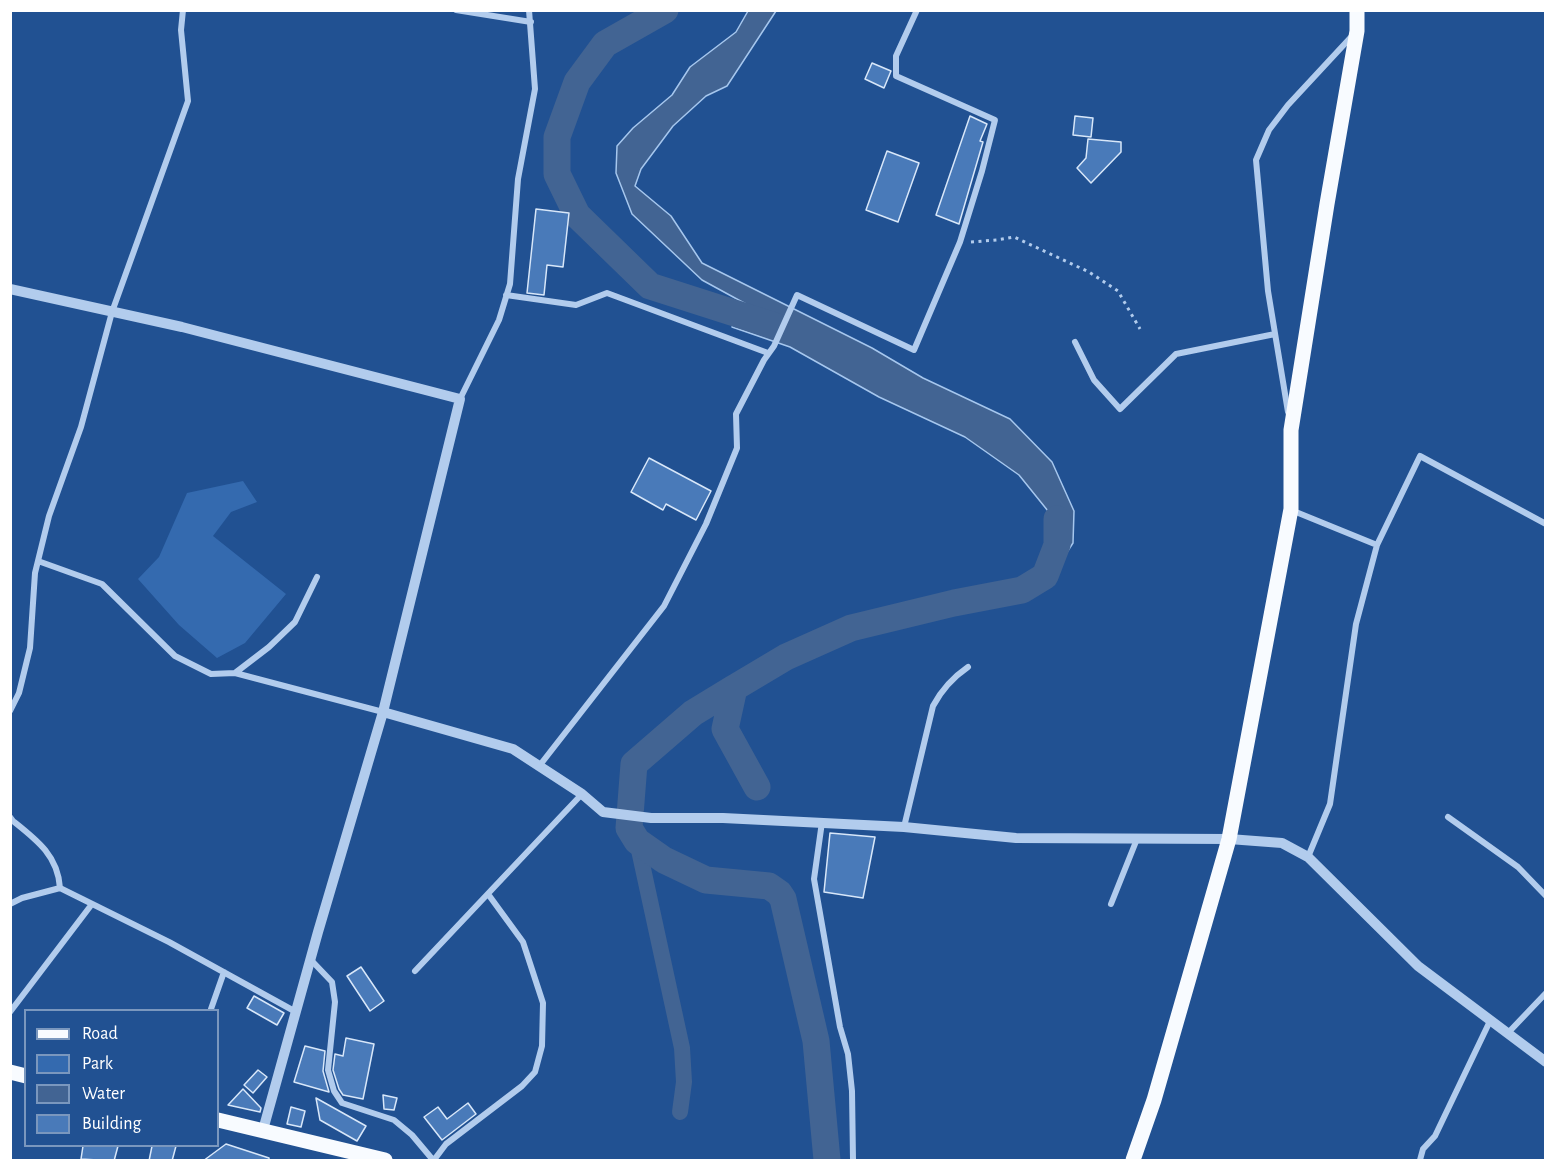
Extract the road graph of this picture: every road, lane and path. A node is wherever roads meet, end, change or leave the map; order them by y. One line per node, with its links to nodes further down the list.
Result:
1 (183, 10): 11 (street)
2 (456, 10): 6 (street)
3 (530, 10): 6 (street)
4 (916, 10): 8 (street)
5 (1357, 10): 7 (main road)
6 (531, 22): 10 (street)
7 (1357, 31): 13 (street); 17 (main road)
8 (960, 242): 12 (path); 15 (street)
9 (10, 289): 11 (street)
10 (506, 295): 15 (street); 16 (street)
11 (112, 312): 16 (street); 21 (street)
12 (1140, 329)
13 (1275, 334): 14 (street); 17 (street)
14 (1075, 342)
15 (768, 353): 27 (street)
16 (460, 399): 26 (street)
17 (1291, 430): 18 (main road)
18 (1291, 509): 20 (street); 34 (main road)
19 (1545, 524): 20 (street)
20 (1377, 545): 35 (street)
21 (38, 561): 24 (street); 25 (street)
22 (317, 577): 24 (street)
23 (968, 667): 32 (street)
24 (235, 673): 26 (street)
25 (10, 711)
26 (383, 712): 27 (street); 42 (street)
27 (540, 765): 28 (street)
28 (582, 794): 31 (street); 37 (street)
29 (10, 817): 36 (street)
30 (1448, 818): 38 (street)
31 (822, 822): 32 (street); 56 (street)
32 (904, 827): 33 (street)
33 (1137, 839): 34 (street); 41 (street)
34 (1229, 839): 35 (street); 57 (main road)
35 (1308, 856): 49 (street)
36 (60, 888): 39 (street); 40 (street)
37 (488, 894): 43 (street); 55 (street)
38 (1545, 896)
39 (10, 904)
40 (92, 904): 44 (street); 47 (street)
41 (1111, 904)
42 (311, 960): 48 (street); 55 (street)
43 (415, 971)
44 (224, 972): 46 (street); 48 (street)
45 (1545, 993): 50 (street)
46 (211, 1009)
47 (10, 1012)
48 (297, 1012): 53 (street)
49 (1490, 1021): 50 (street); 58 (street)
50 (1507, 1034): 51 (street)
51 (1545, 1062)
52 (219, 1120): 53 (main road)
53 (263, 1130): 54 (main road)
54 (386, 1161)
55 (433, 1161)
56 (853, 1161)
57 (1133, 1161)
58 (1420, 1161)

